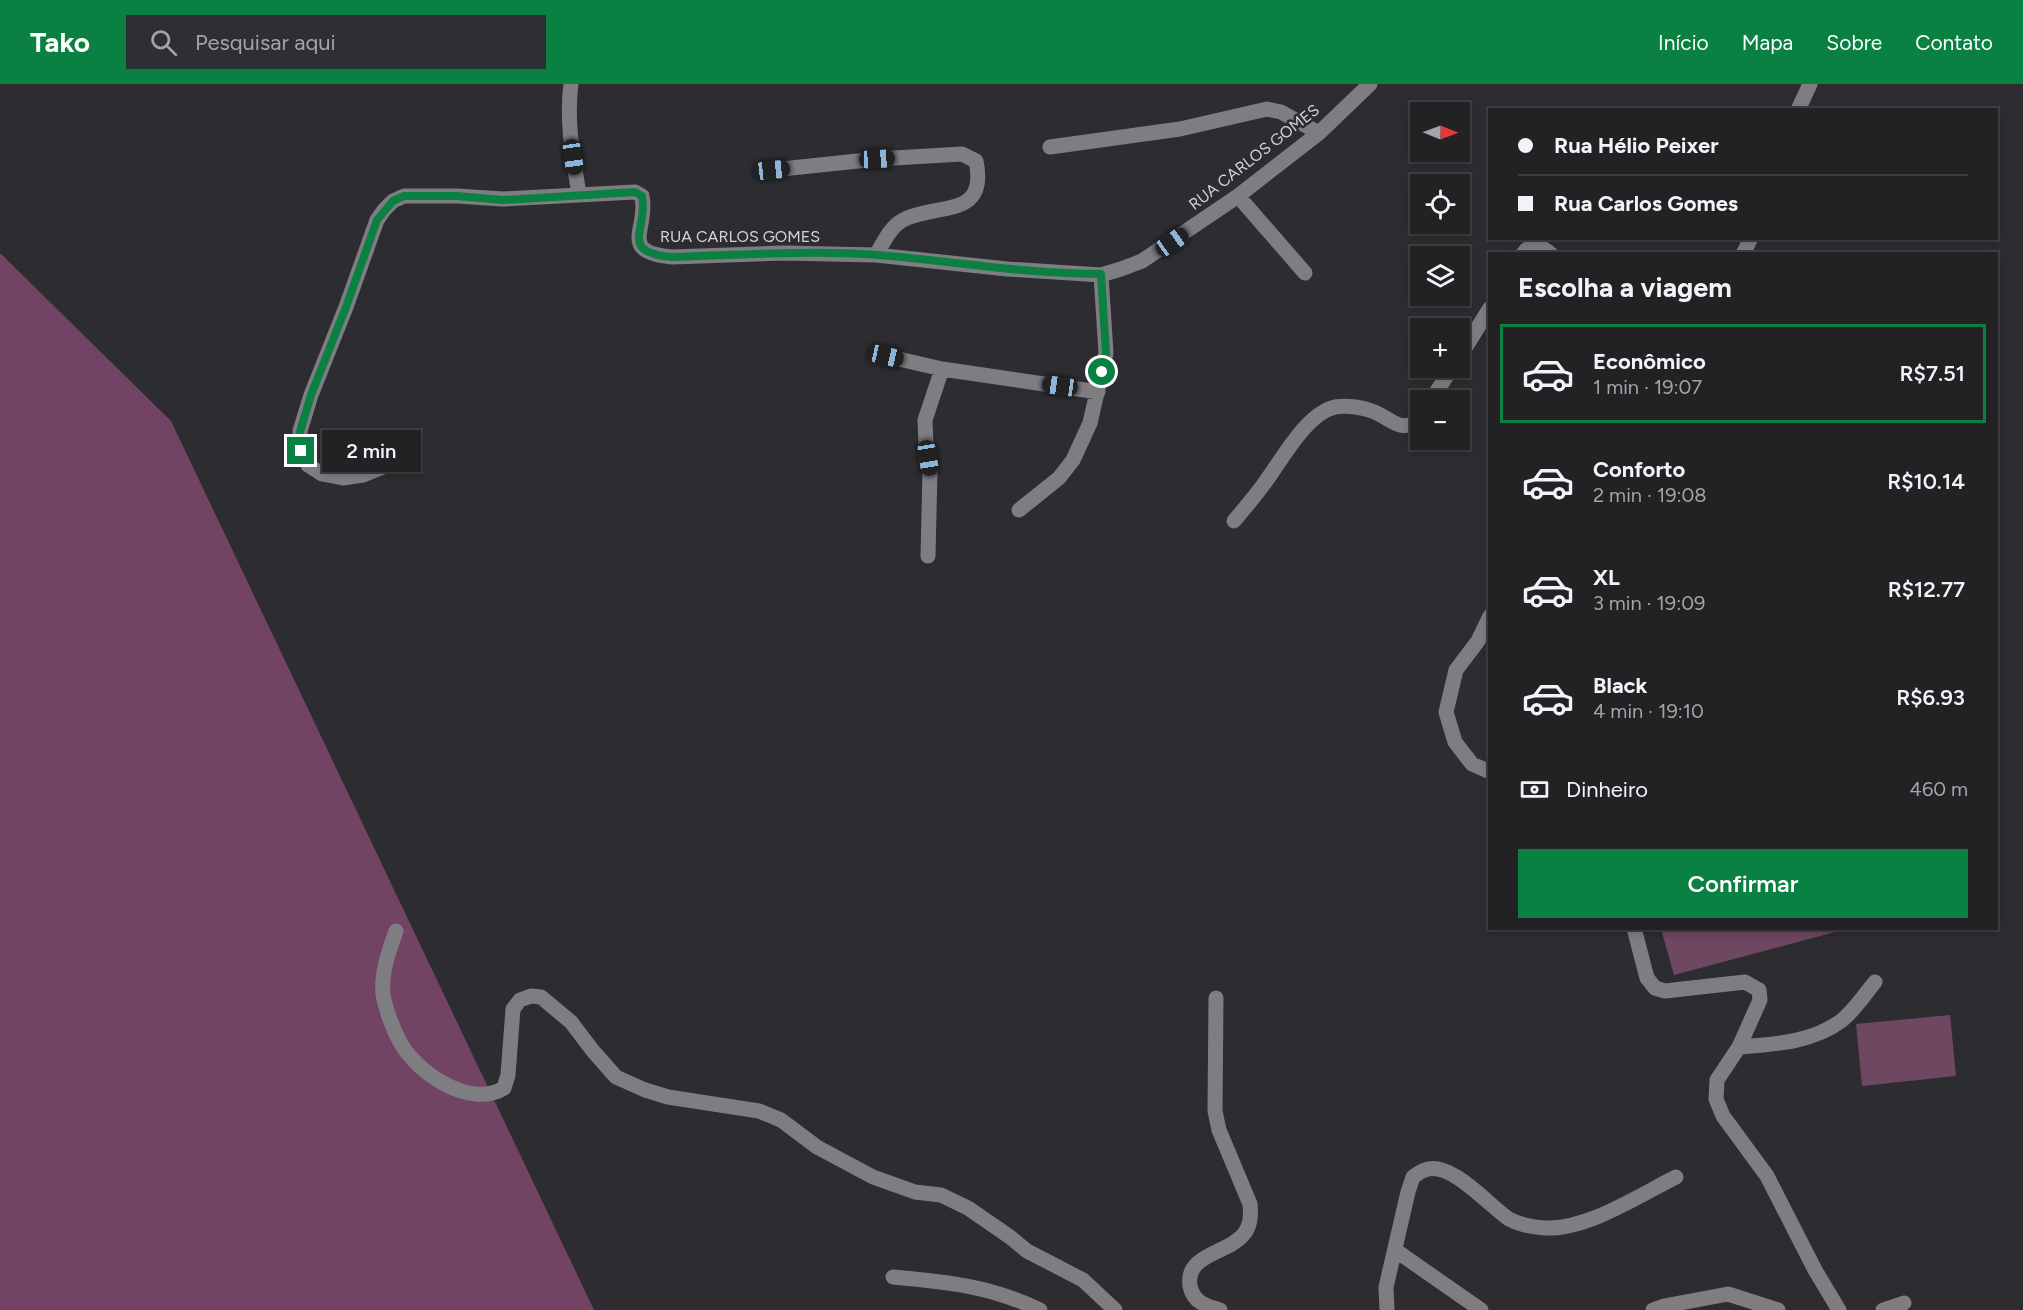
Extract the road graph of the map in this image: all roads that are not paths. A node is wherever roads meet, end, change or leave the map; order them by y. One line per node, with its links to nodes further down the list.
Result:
1 (571, 84): 8 (street)
2 (1371, 84): 5 (street, RUA CARLOS GOMES)
3 (1810, 84): 4 (street)
4 (1799, 108)
5 (1319, 133): 6 (street); 9 (street, RUA CARLOS GOMES)
6 (1050, 147)
7 (772, 170): 12 (street)
8 (579, 194): 12 (street, RUA CARLOS GOMES); 21 (street, RUA CARLOS GOMES)
9 (1238, 196): 13 (street); 14 (street, RUA CARLOS GOMES)
10 (1524, 252): 11 (street)
11 (1549, 252)
12 (876, 255): 14 (street, RUA CARLOS GOMES)
13 (1305, 273)
14 (1101, 274): 19 (street)
15 (1488, 312): 16 (street)
16 (1470, 340)
17 (886, 356): 18 (street)
18 (942, 369): 19 (street); 24 (street)
19 (1098, 392): 22 (street)
20 (1410, 425): 23 (street)
21 (413, 455)
22 (1019, 510)
23 (1234, 521)
24 (928, 556)
25 (1488, 620): 26 (street)
26 (1488, 771)
27 (1635, 930): 31 (street)
28 (396, 931): 37 (street)
29 (1875, 982): 31 (street)
30 (1216, 998): 38 (street)
31 (1739, 1047): 43 (street)
32 (1676, 1177): 33 (street)
33 (1395, 1250): 39 (street); 40 (street)
34 (893, 1277): 36 (street)
35 (1904, 1303): 44 (street)
36 (1040, 1310)
37 (1115, 1310)
38 (1220, 1310)
39 (1386, 1310)
40 (1481, 1310)
41 (1653, 1310): 42 (street)
42 (1778, 1310)
43 (1839, 1310)
44 (1883, 1310)

